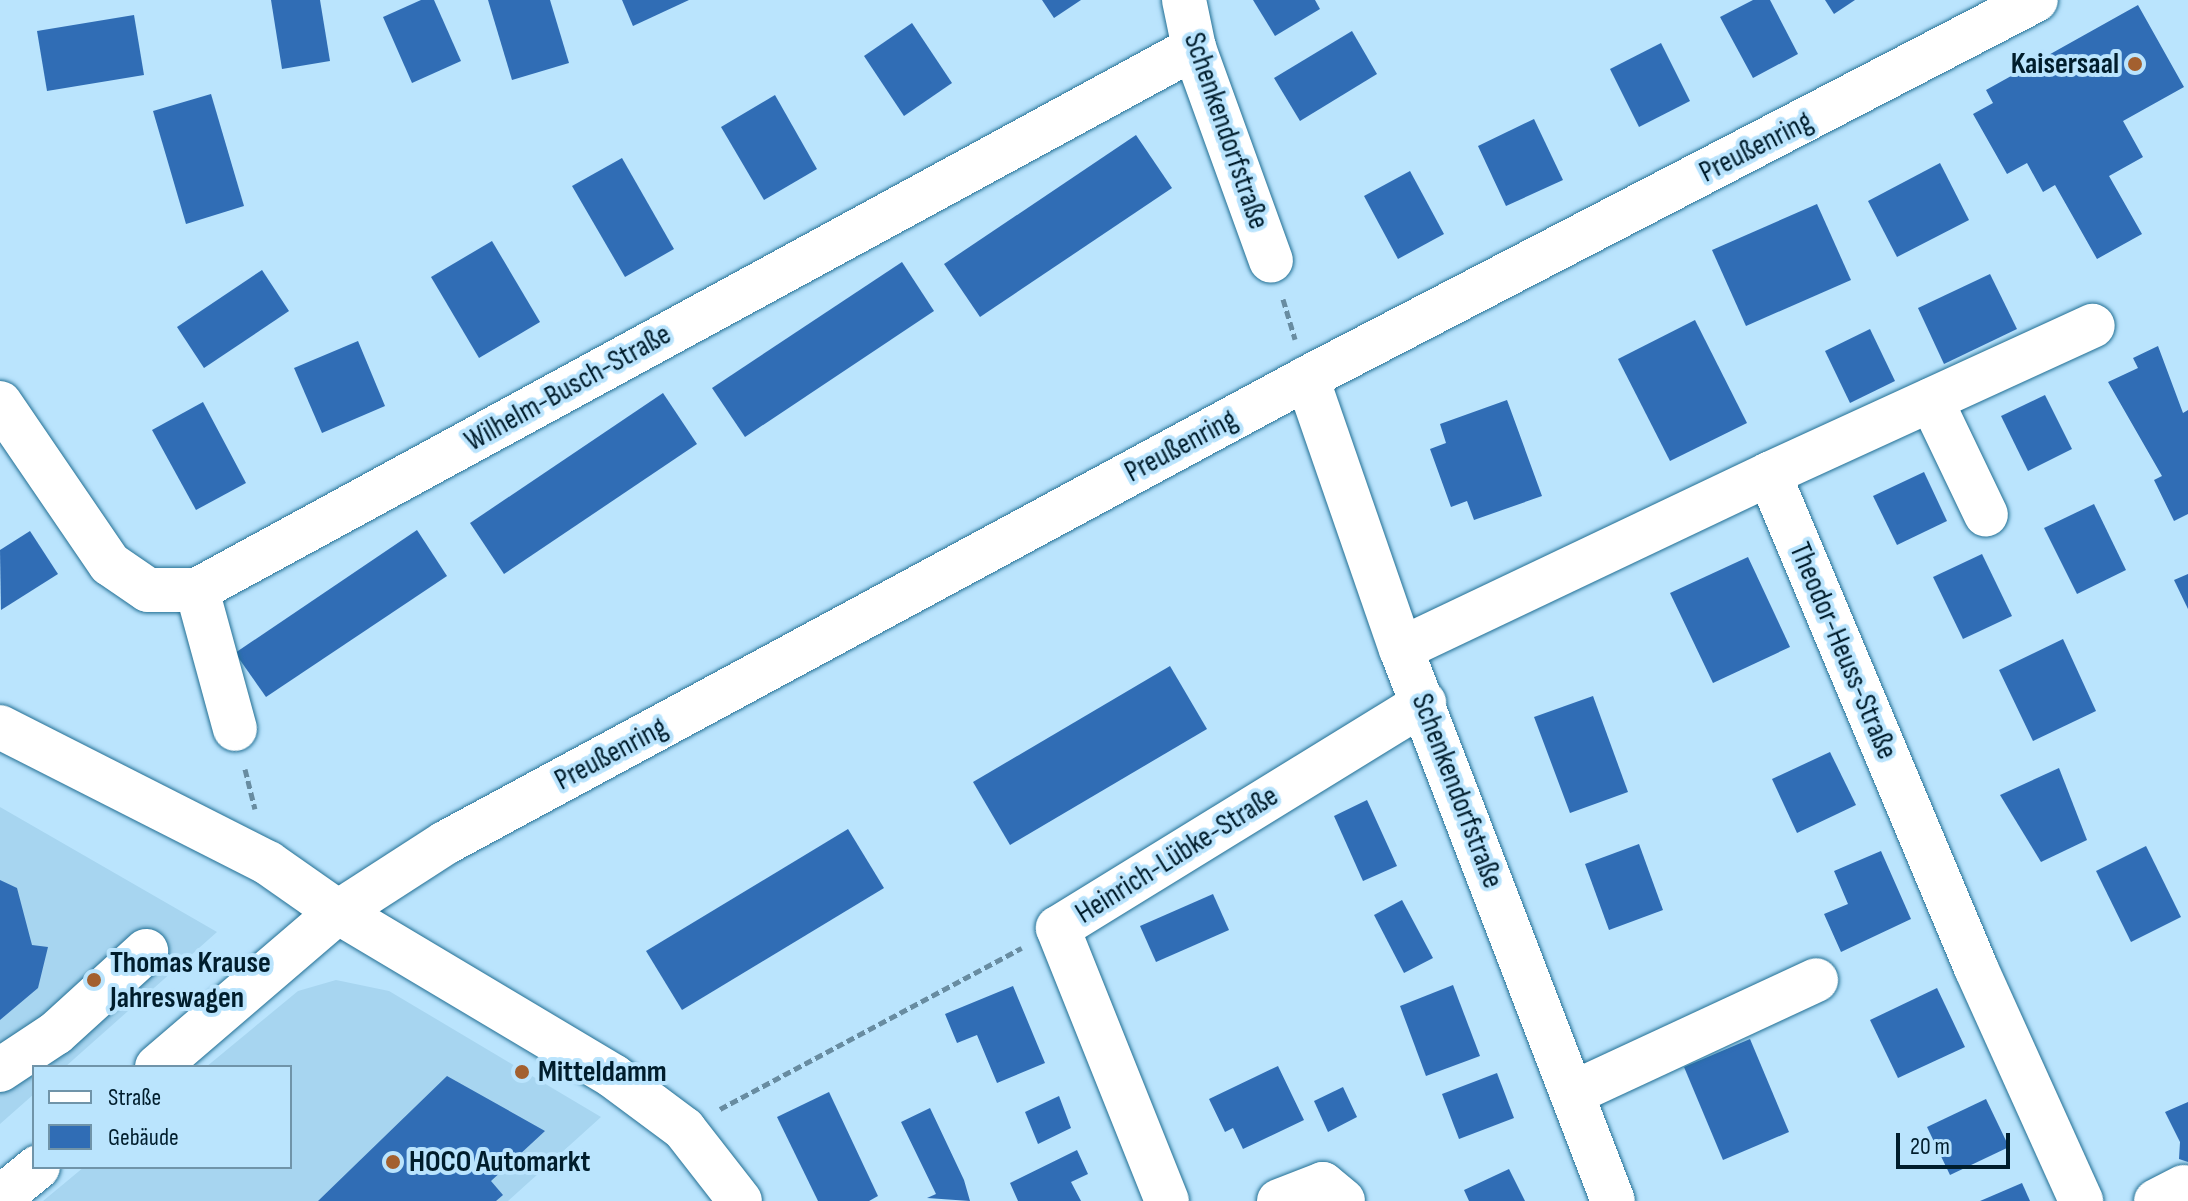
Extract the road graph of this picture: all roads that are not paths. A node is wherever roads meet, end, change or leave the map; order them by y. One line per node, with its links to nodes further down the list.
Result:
1 (1184, 0): 3 (street, Schenkendorfstraße)
2 (2036, 0): 6 (street, Preußenring)
3 (1194, 48): 4 (street, Schenkendorfstraße); 11 (street, Wilhelm-Busch-Straße)
4 (1271, 261)
5 (2093, 326): 7 (street)
6 (1307, 378): 12 (street, Schenkendorfstraße); 16 (street, Preußenring)
7 (1931, 400): 9 (street); 10 (street)
8 (0, 403): 11 (street, Wilhelm-Busch-Straße)
9 (1769, 474): 12 (street); 29 (street, Theodor-Heuss-Straße)
10 (1986, 515)
11 (197, 590): 15 (street)
12 (1401, 649): 13 (street, Schenkendorfstraße)
13 (1424, 703): 21 (street, Schenkendorfstraße); 25 (street, Heinrich-Lübke-Straße)
14 (0, 727): 16 (street)
15 (235, 729)
16 (338, 912): 19 (street, Preußenring); 24 (street)
17 (146, 951): 20 (street)
18 (1816, 980): 21 (street)
19 (159, 1065)
20 (0, 1070)
21 (1573, 1093): 28 (street, Schenkendorfstraße)
22 (36, 1169): 23 (street)
23 (0, 1198)
24 (740, 1201)
25 (1167, 1201)
26 (1279, 1201): 27 (street)
27 (1343, 1201)
28 (1613, 1201)
29 (2081, 1201)

